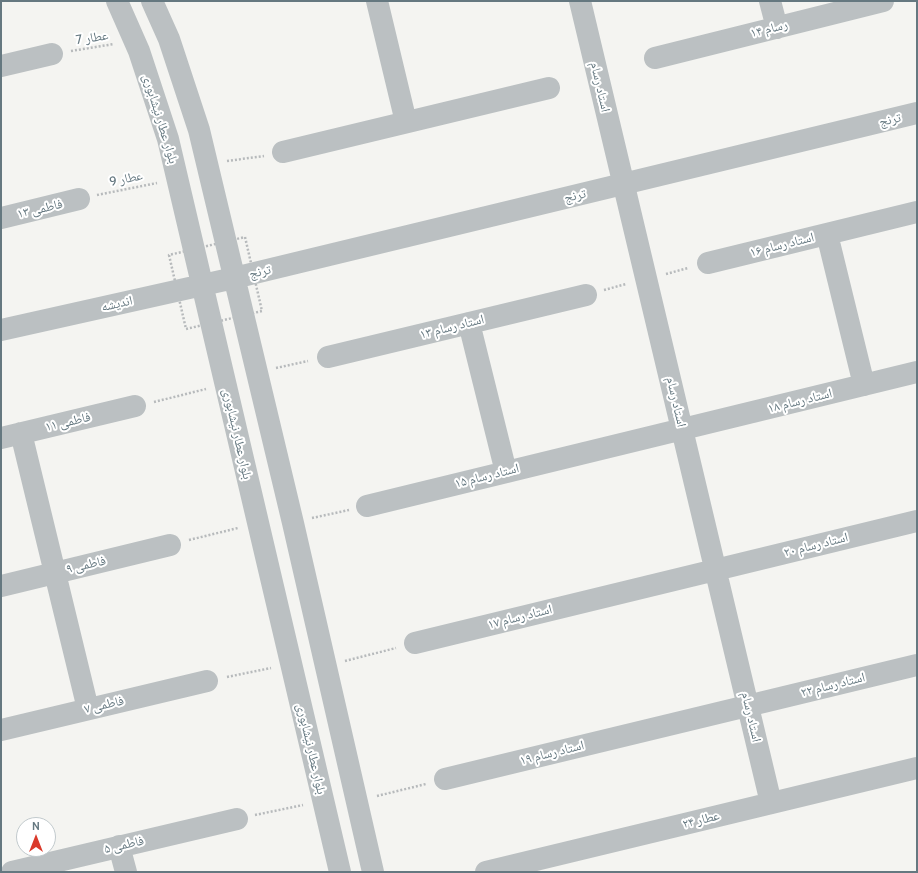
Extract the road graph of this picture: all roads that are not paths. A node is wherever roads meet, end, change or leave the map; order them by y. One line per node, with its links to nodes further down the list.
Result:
1 (117, 1): 22 (street, بلوار عطار نیشابوری)
2 (152, 1): 21 (street)
3 (376, 1): 13 (street)
4 (580, 1): 15 (street, استاد رسام)
5 (770, 1): 7 (street)
6 (883, 1): 7 (street, رسام ۱۴)
7 (777, 28): 9 (street, رسام ۱۴)
8 (52, 54): 10 (street)
9 (656, 58)
10 (1, 66)
11 (549, 88): 13 (street)
12 (917, 113): 15 (street, ترنج)
13 (406, 122): 14 (street)
14 (283, 152)
15 (624, 184): 21 (street, ترنج); 30 (street, استاد رسام)
16 (79, 199): 18 (street, فاطمی ۱۳)
17 (917, 212): 19 (street, استاد رسام ۱۶)
18 (1, 218)
19 (827, 234): 20 (street, استاد رسام ۱۶); 28 (street)
20 (708, 263)
21 (234, 278): 22 (street, اندیشه); 53 (street)
22 (202, 286): 25 (street, اندیشه); 52 (street, بلوار عطار نیشابوری)
23 (586, 295): 24 (street, استاد رسام ۱۳)
24 (469, 323): 26 (street, استاد رسام ۱۳); 32 (street)
25 (1, 330)
26 (328, 357)
27 (917, 372): 28 (street, استاد رسام ۱۸)
28 (864, 385): 30 (street, استاد رسام ۱۸)
29 (135, 406): 31 (street, فاطمی ۱۱)
30 (682, 429): 32 (street, استاد رسام ۱۵); 36 (street, استاد رسام)
31 (11, 435): 37 (street)
32 (506, 472): 33 (street, استاد رسام ۱۵)
33 (367, 506)
34 (917, 521): 36 (street, استاد رسام ۲۰)
35 (170, 545): 37 (street, فاطمی ۹)
36 (716, 570): 39 (street, استاد رسام ۱۷); 42 (street, استاد رسام)
37 (55, 573): 38 (street, فاطمی ۹); 43 (street)
38 (1, 586)
39 (415, 643)
40 (917, 665): 42 (street, استاد رسام ۲۲)
41 (207, 681): 43 (street, فاطمی ۷)
42 (748, 706): 46 (street, استاد رسام ۱۹); 47 (street, استاد رسام)
43 (88, 709): 44 (street, فاطمی ۷)
44 (1, 730)
45 (917, 768): 47 (street, عطار ۲۴)
46 (445, 779)
47 (771, 803): 54 (street, عطار ۲۴)
48 (237, 818): 49 (street, فاطمی ۵)
49 (120, 846): 50 (street, فاطمی ۵); 51 (street)
50 (12, 872)
51 (126, 872)
52 (340, 872)
53 (374, 872)
54 (486, 872)

